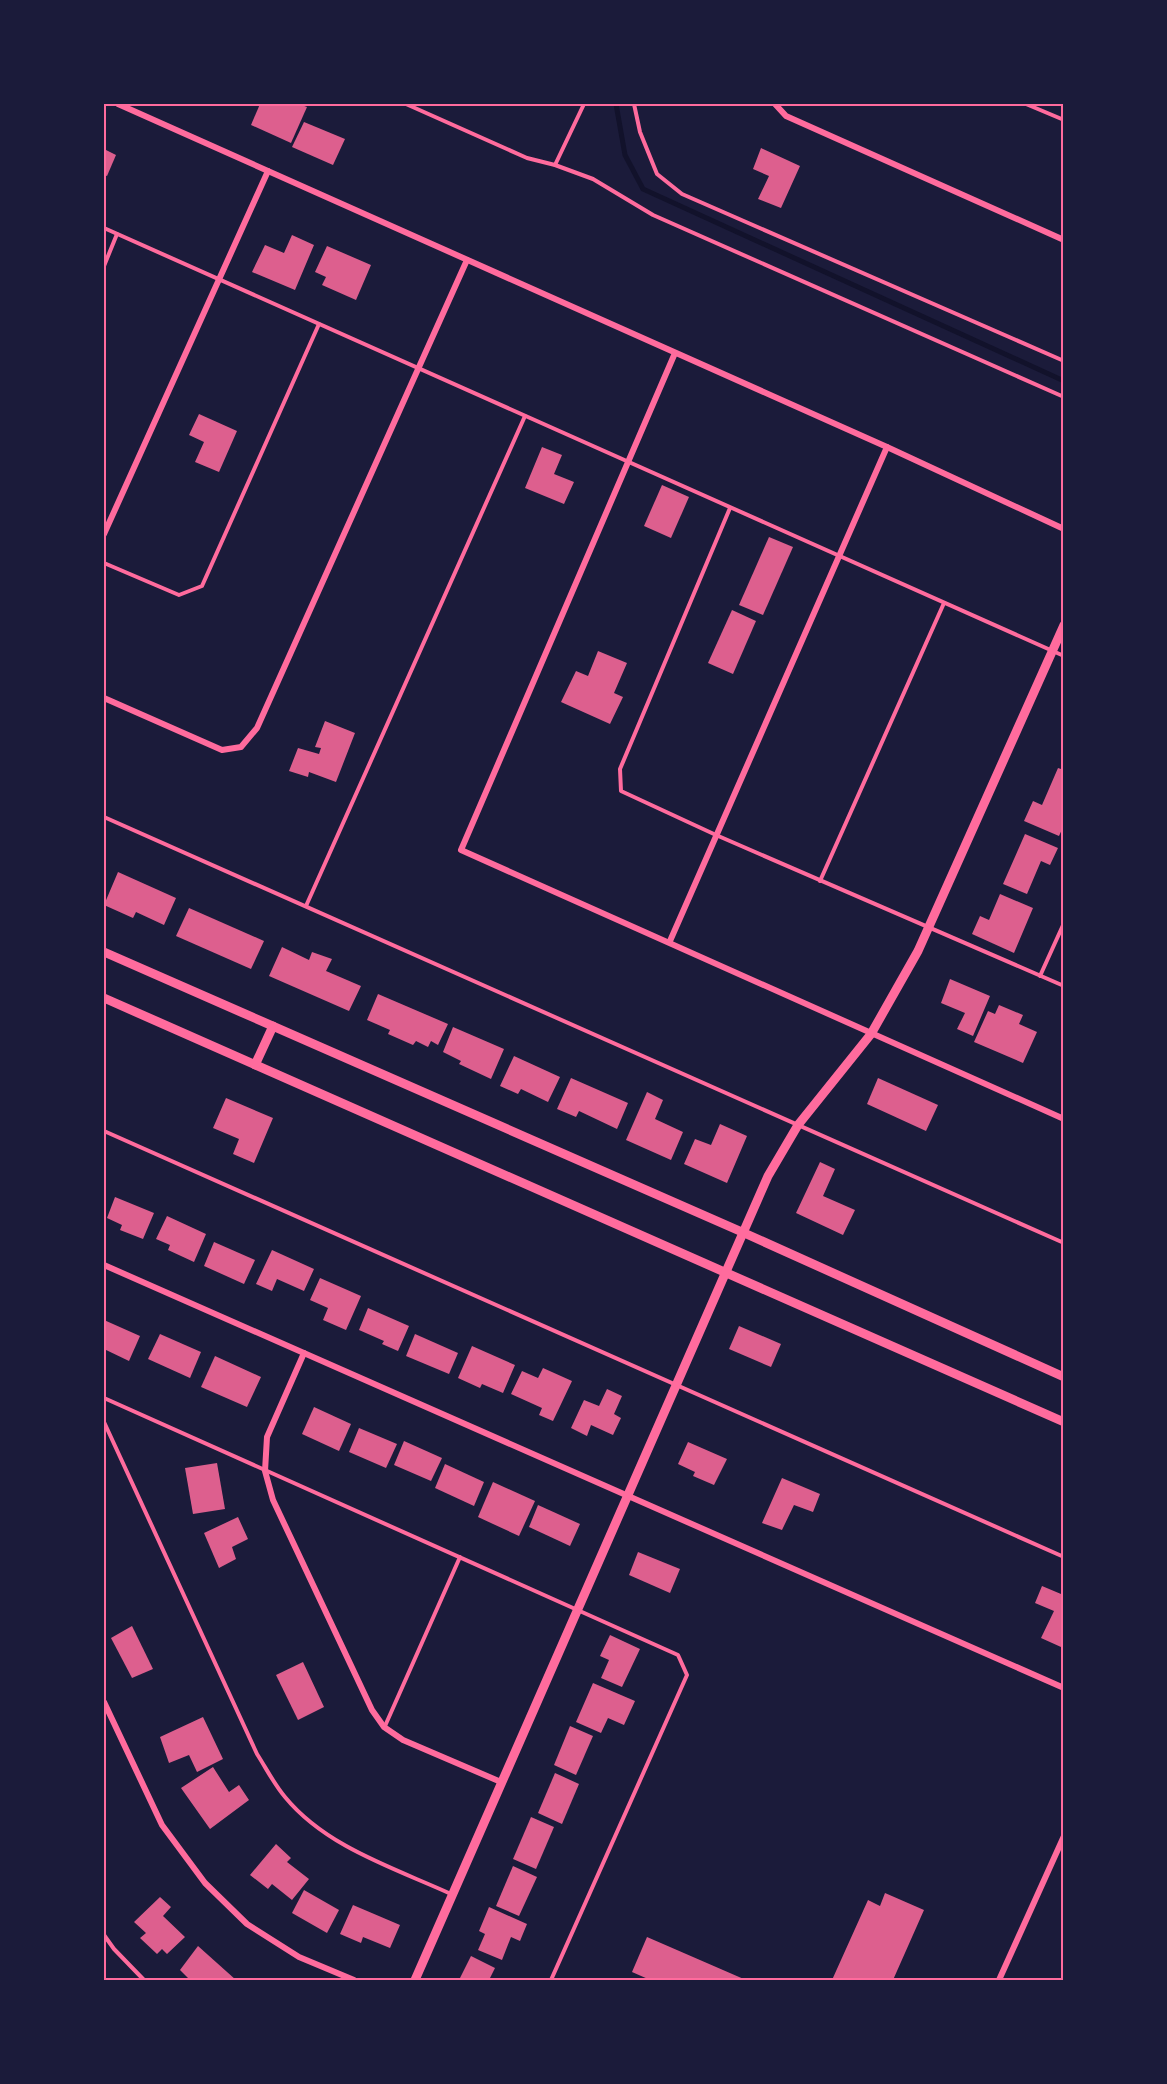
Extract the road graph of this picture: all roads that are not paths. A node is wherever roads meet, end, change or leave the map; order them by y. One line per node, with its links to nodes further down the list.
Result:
1 (118, 104): 9 (street)
2 (406, 104): 8 (lane)
3 (584, 104): 8 (lane)
4 (634, 104): 18 (lane)
5 (776, 104): 12 (street)
6 (1026, 104): 7 (lane)
7 (1064, 120)
8 (555, 165): 20 (lane)
9 (268, 171): 13 (street); 15 (street)
10 (104, 228): 11 (lane)
11 (117, 234): 14 (lane); 15 (lane)
12 (1064, 240)
13 (467, 260): 17 (street); 19 (street)
14 (104, 266)
15 (219, 279): 16 (lane); 26 (street)
16 (319, 324): 19 (lane); 28 (lane)
17 (675, 353): 22 (street); 23 (street)
18 (1064, 361)
19 (418, 369): 21 (lane); 33 (street)
20 (1064, 396)
21 (525, 416): 23 (lane); 37 (lane)
22 (887, 447): 25 (street); 27 (street)
23 (628, 462): 24 (lane); 40 (street)
24 (730, 508): 27 (lane); 35 (lane)
25 (1064, 529)
26 (104, 534)
27 (840, 555): 29 (lane); 35 (street)
28 (104, 563)
29 (944, 603): 31 (lane); 36 (lane)
30 (1064, 626): 31 (street)
31 (1052, 651): 32 (lane); 39 (street)
32 (1064, 656)
33 (104, 698)
34 (104, 818): 37 (lane)
35 (716, 835): 36 (lane); 40 (street)
36 (820, 880): 39 (lane)
37 (306, 906): 49 (lane)
38 (1064, 922): 42 (lane)
39 (928, 927): 42 (lane); 46 (street)
40 (670, 941): 46 (street)
41 (104, 952): 45 (street)
42 (1040, 976): 43 (lane)
43 (1064, 986)
44 (104, 998): 47 (street)
45 (273, 1026): 47 (street); 51 (street)
46 (871, 1034): 48 (street); 49 (street)
47 (255, 1065): 54 (street)
48 (1064, 1119)
49 (798, 1125): 51 (street); 52 (lane)
50 (104, 1131): 57 (lane)
51 (742, 1232): 54 (street); 56 (street)
52 (1064, 1243)
53 (104, 1264): 55 (street)
54 (725, 1273): 57 (street); 60 (street)
55 (303, 1353): 61 (street); 62 (street)
56 (1064, 1377)
57 (676, 1385): 62 (street); 64 (lane)
58 (104, 1398): 61 (lane)
59 (104, 1422): 71 (lane)
60 (1064, 1422)
61 (265, 1471): 63 (lane); 68 (street)
62 (627, 1496): 65 (street); 66 (street)
63 (460, 1557): 65 (lane); 68 (lane)
64 (1064, 1557)
65 (577, 1609): 69 (street); 76 (lane)
66 (1064, 1688)
67 (104, 1702): 74 (street)
68 (384, 1727): 69 (street)
69 (501, 1782): 71 (street)
70 (1064, 1836): 77 (street)
71 (452, 1894): 75 (street)
72 (104, 1935): 73 (lane)
73 (144, 1980)
74 (354, 1980)
75 (415, 1980)
76 (551, 1980)
77 (999, 1980)

